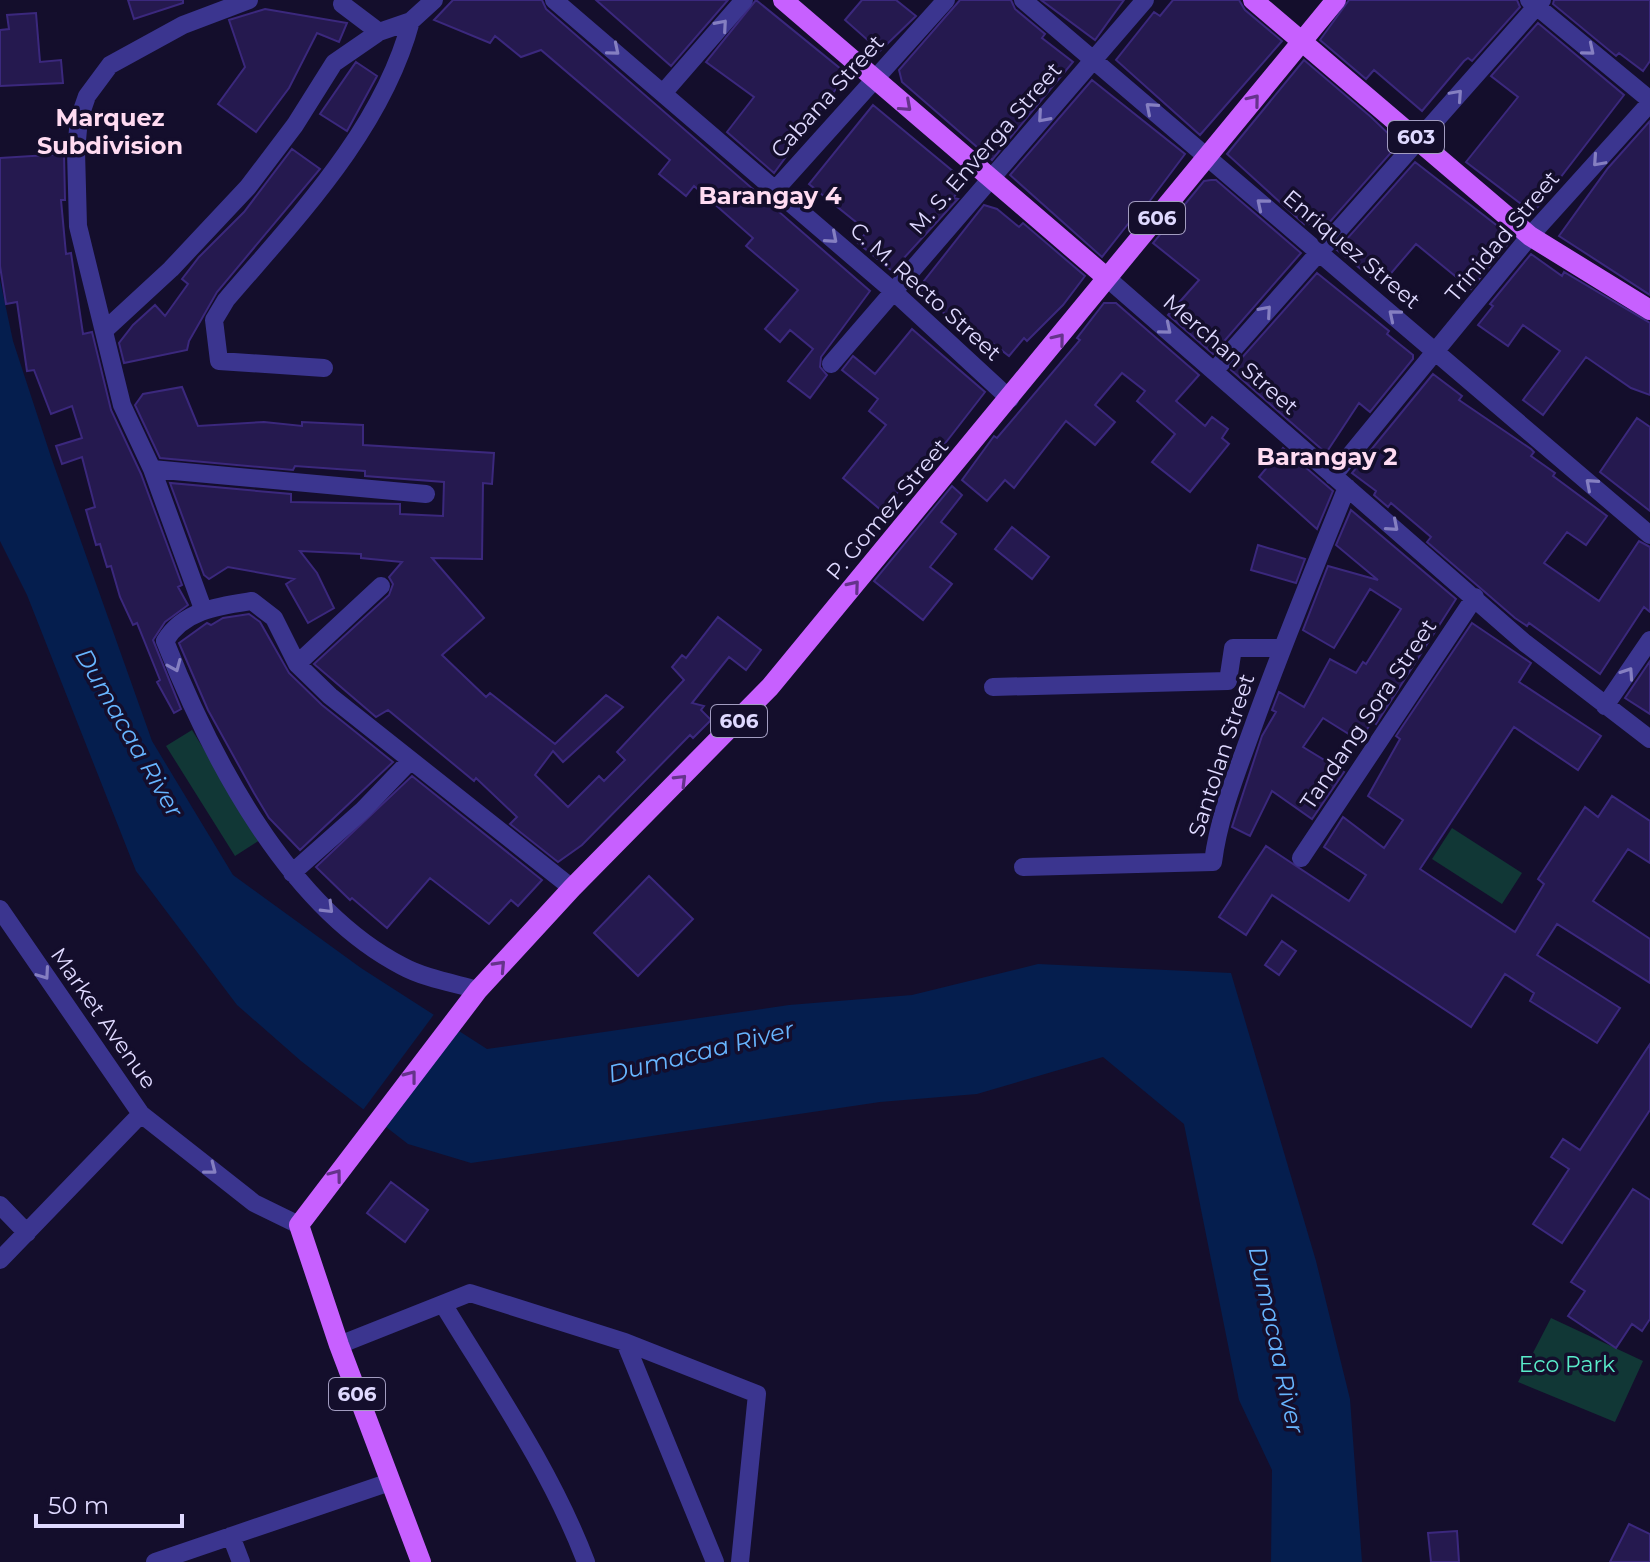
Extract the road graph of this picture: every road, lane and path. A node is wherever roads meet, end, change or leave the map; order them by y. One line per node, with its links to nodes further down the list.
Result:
1 (249, 0): 29 (street)
2 (434, 0): 13 (street)
3 (554, 0): 18 (street, C. M. Recto Street, one-way to 18)
4 (744, 0): 18 (street, one-way to 4)
5 (783, 0): 17 (main road, Merchan Street)
6 (946, 0): 17 (street, Cabana Street)
7 (1023, 0): 16 (street, Enriquez Street)
8 (1145, 0): 16 (street, M. S. Enverga Street)
9 (1253, 0): 15 (main road)
10 (1336, 0): 15 (main road, P. Gomez Street)
11 (1536, 2): 19 (street, one-way to 19); 20 (street, one-way to 11)
12 (342, 4): 14 (street)
13 (411, 21): 14 (street); 32 (street)
14 (379, 32): 29 (street)
15 (1300, 42): 20 (main road, 603); 21 (main road, P. Gomez Street / 606, one-way to 15)
16 (1094, 59): 21 (street, Enriquez Street, one-way to 16); 22 (street, M. S. Enverga Street, one-way to 22)
17 (874, 78): 22 (main road, Merchan Street, one-way to 22); 23 (street, Cabana Street)
18 (664, 92): 23 (street, C. M. Recto Street)
19 (1650, 102): 24 (street, Trinidad Street, one-way to 24)
20 (1418, 139): 24 (main road, 603); 25 (street)
21 (1207, 158): 25 (street, Enriquez Street, one-way to 21); 26 (main road, P. Gomez Street / 606)
22 (988, 180): 26 (main road, Merchan Street); 27 (street, M. S. Enverga Street)
23 (776, 189): 27 (street, C. M. Recto Street, one-way to 27)
24 (1530, 236): 28 (main road, 603); 30 (street, Trinidad Street)
25 (1317, 251): 30 (street, Enriquez Street, one-way to 25); 33 (street, one-way to 25)
26 (1107, 278): 33 (street, Merchan Street, one-way to 33); 34 (main road, P. Gomez Street / 606, one-way to 26)
27 (893, 291): 31 (street, M. S. Enverga Street); 34 (street, C. M. Recto Street)
28 (1650, 310)
29 (106, 329): 35 (street)
30 (1436, 351): 36 (street, Trinidad Street); 38 (street, Enriquez Street, one-way to 30)
31 (831, 364)
32 (324, 368)
33 (1215, 370): 36 (street, Merchan Street)
34 (1010, 399): 52 (main road, P. Gomez Street / 606, one-way to 34)
35 (152, 469): 37 (street); 41 (street)
36 (1340, 482): 40 (street, Merchan Street, one-way to 40); 43 (street, Santolan Street)
37 (426, 494)
38 (1650, 535)
39 (381, 586): 44 (street)
40 (1475, 597): 46 (street, Merchan Street); 49 (street, Tandang Sora Street)
41 (203, 609): 44 (street); 51 (street, one-way to 51)
42 (1650, 640): 46 (street, one-way to 42)
43 (1282, 648): 45 (street); 50 (street, Santolan Street)
44 (297, 664): 48 (street)
45 (993, 687)
46 (1605, 706): 47 (street, Merchan Street)
47 (1650, 739)
48 (410, 761): 51 (street); 52 (street)
49 (1301, 858)
50 (1023, 867)
51 (292, 873): 54 (street, one-way to 54)
52 (572, 888): 54 (main road, P. Gomez Street / 606, one-way to 52)
53 (0, 909): 55 (street, Market Avenue, one-way to 55)
54 (478, 990): 57 (main road, P. Gomez Street / 606, one-way to 54)
55 (141, 1114): 57 (street, Market Avenue, one-way to 57); 58 (street)
56 (0, 1205): 58 (street)
57 (299, 1225): 62 (main road, 606)
58 (27, 1233): 59 (street)
59 (0, 1260)
60 (443, 1304): 61 (street); 62 (street); 68 (street)
61 (625, 1342): 69 (street); 70 (street)
62 (339, 1345): 63 (main road, 606)
63 (390, 1482): 64 (street); 67 (main road, 606)
64 (231, 1536): 65 (street); 66 (street)
65 (155, 1562)
66 (241, 1562)
67 (421, 1562)
68 (586, 1562)
69 (715, 1562)
70 (740, 1562)

